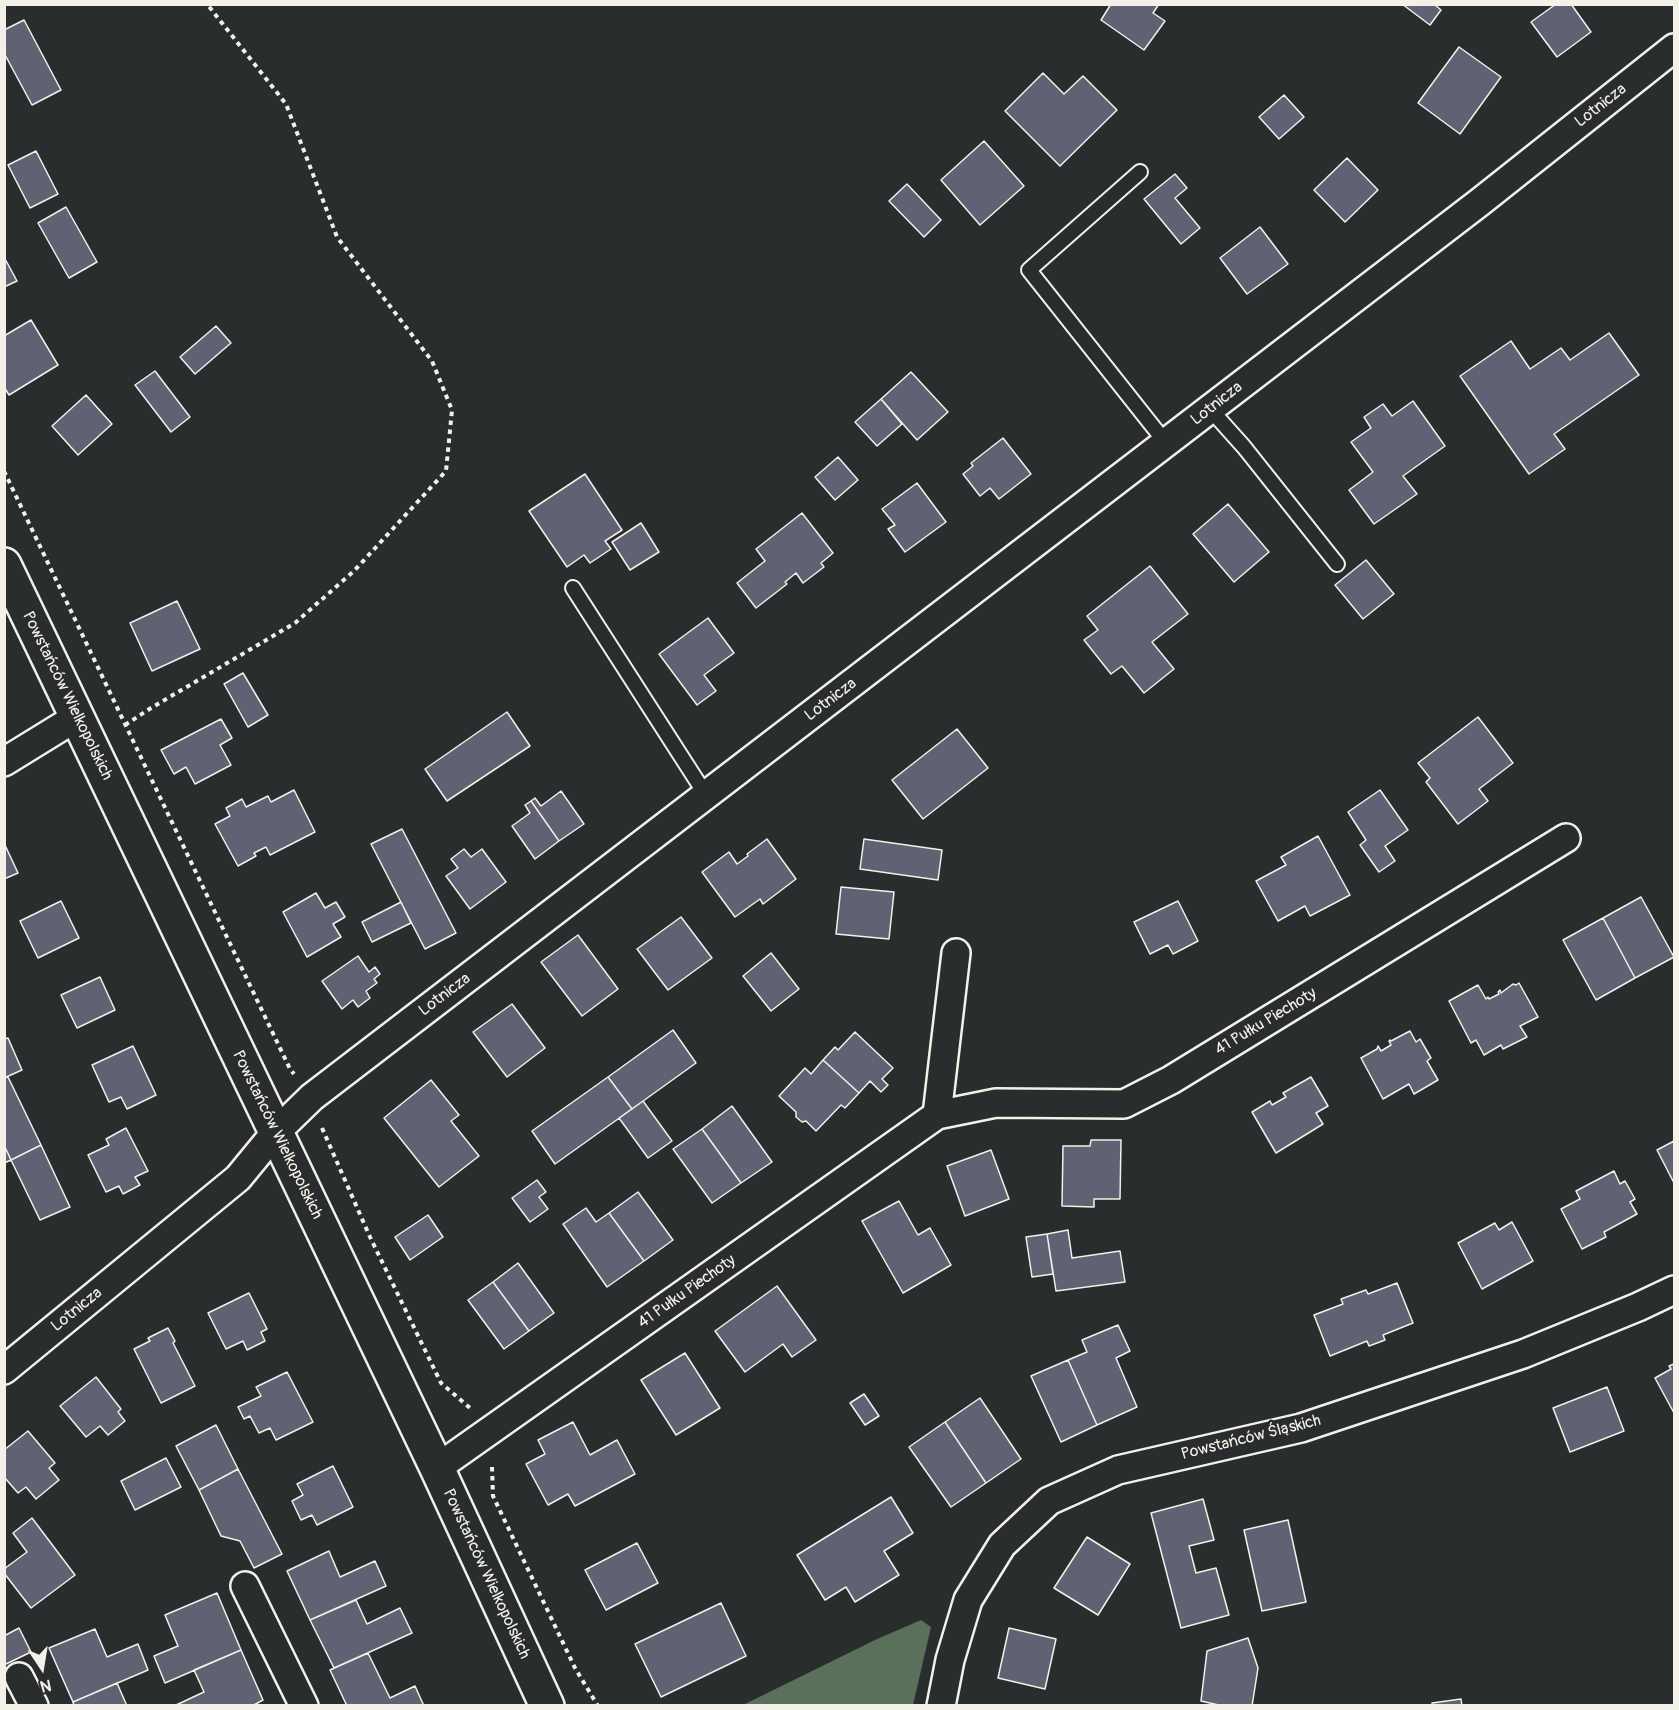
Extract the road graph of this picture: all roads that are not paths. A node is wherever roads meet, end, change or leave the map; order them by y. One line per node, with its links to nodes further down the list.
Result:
1 (1674, 48): 3 (street, Lotnicza)
2 (1140, 172): 4 (lane)
3 (1210, 409): 4 (street, Lotnicza); 5 (lane)
4 (1166, 443): 10 (street, Lotnicza)
5 (1337, 564)
6 (4, 565): 8 (street, Powstańców Wielkopolskich)
7 (573, 588): 10 (lane)
8 (77, 717): 9 (street); 14 (street, Powstańców Wielkopolskich)
9 (4, 762)
10 (706, 795): 14 (street, Lotnicza)
11 (1566, 838): 13 (street, 41 Pułku Piechoty)
12 (956, 953): 13 (street)
13 (937, 1115): 17 (street, 41 Pułku Piechoty)
14 (275, 1133): 16 (street, Lotnicza); 17 (street, Powstańców Wielkopolskich)
15 (1674, 1290): 23 (street, Powstańców Śląskich)
16 (4, 1370)
17 (437, 1468): 22 (street, Powstańców Wielkopolskich)
18 (245, 1586): 21 (street)
19 (19, 1677): 20 (street)
20 (34, 1706)
21 (304, 1706)
22 (547, 1706)
23 (941, 1706)

